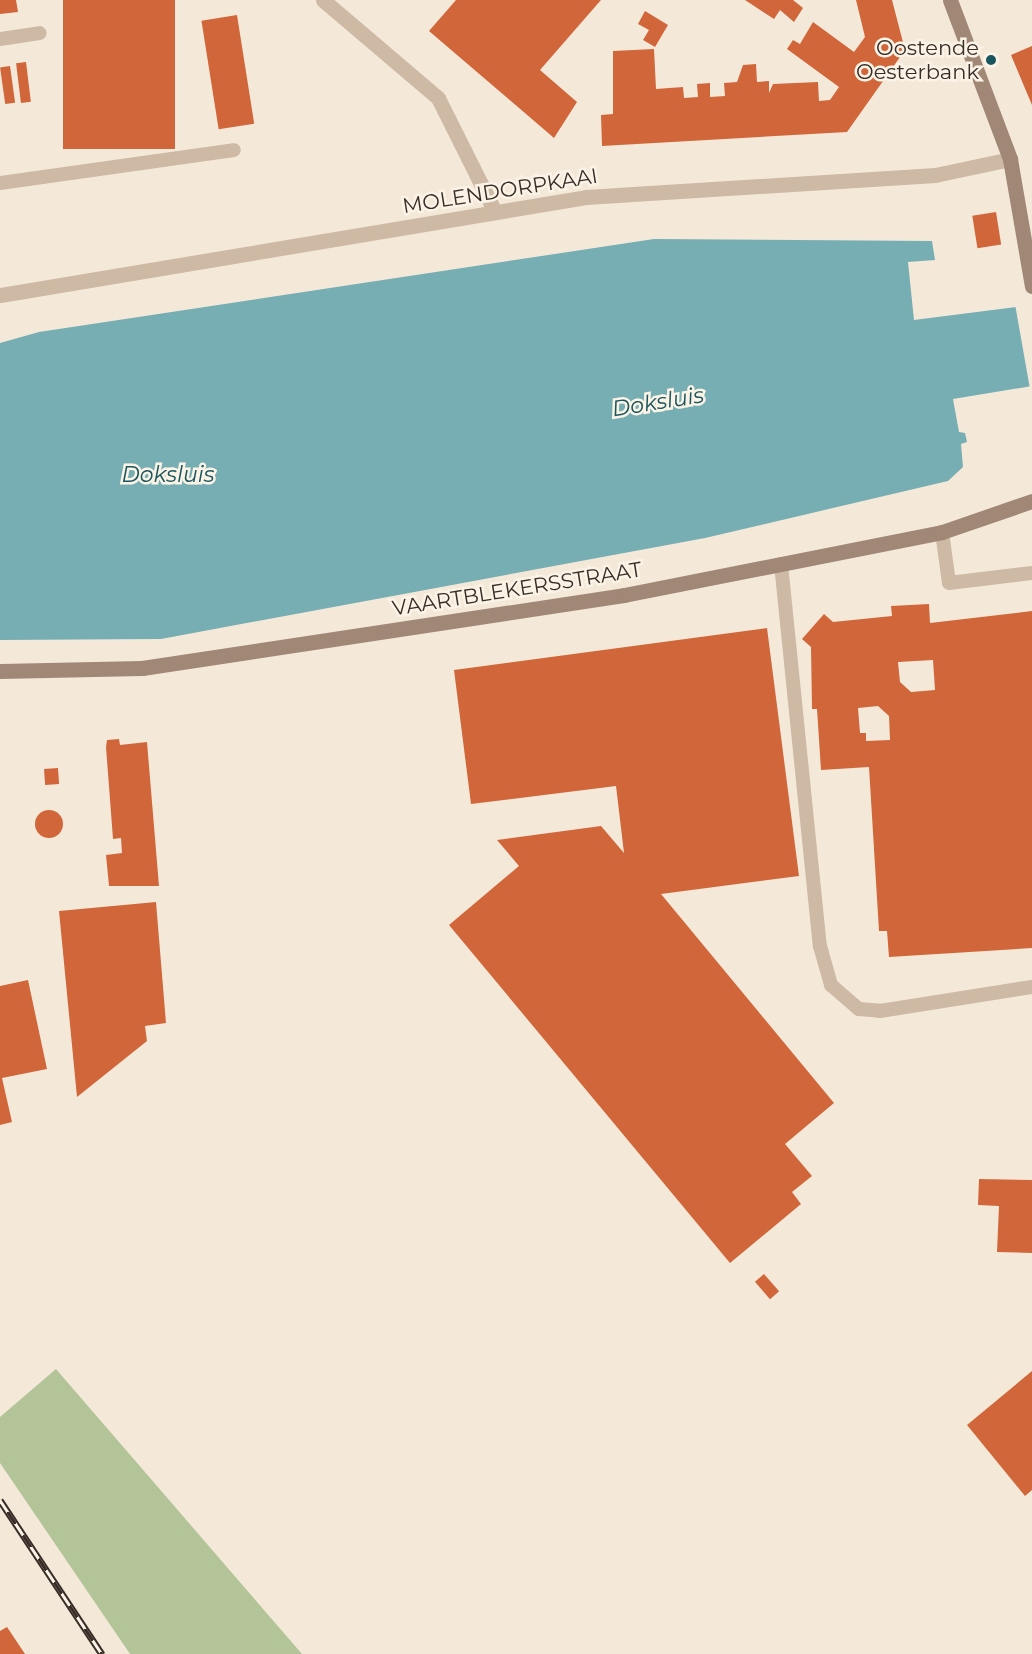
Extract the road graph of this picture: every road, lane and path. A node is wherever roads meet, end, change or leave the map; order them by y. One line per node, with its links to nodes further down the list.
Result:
1 (323, 0): 8 (street)
2 (950, 0): 6 (street)
3 (40, 33): 4 (lane)
4 (0, 39)
5 (234, 150): 7 (lane)
6 (1010, 159): 8 (street, MOLENDORPKAAI); 9 (street)
7 (0, 183)
8 (495, 212): 10 (street, MOLENDORPKAAI)
9 (1032, 286)
10 (0, 296)
11 (1032, 501): 12 (street, VAARTBLEKERSSTRAAT)
12 (942, 532): 13 (street, VAARTBLEKERSSTRAAT); 14 (lane)
13 (781, 564): 15 (street, VAARTBLEKERSSTRAAT); 16 (lane)
14 (1032, 573)
15 (0, 671)
16 (1032, 987)

